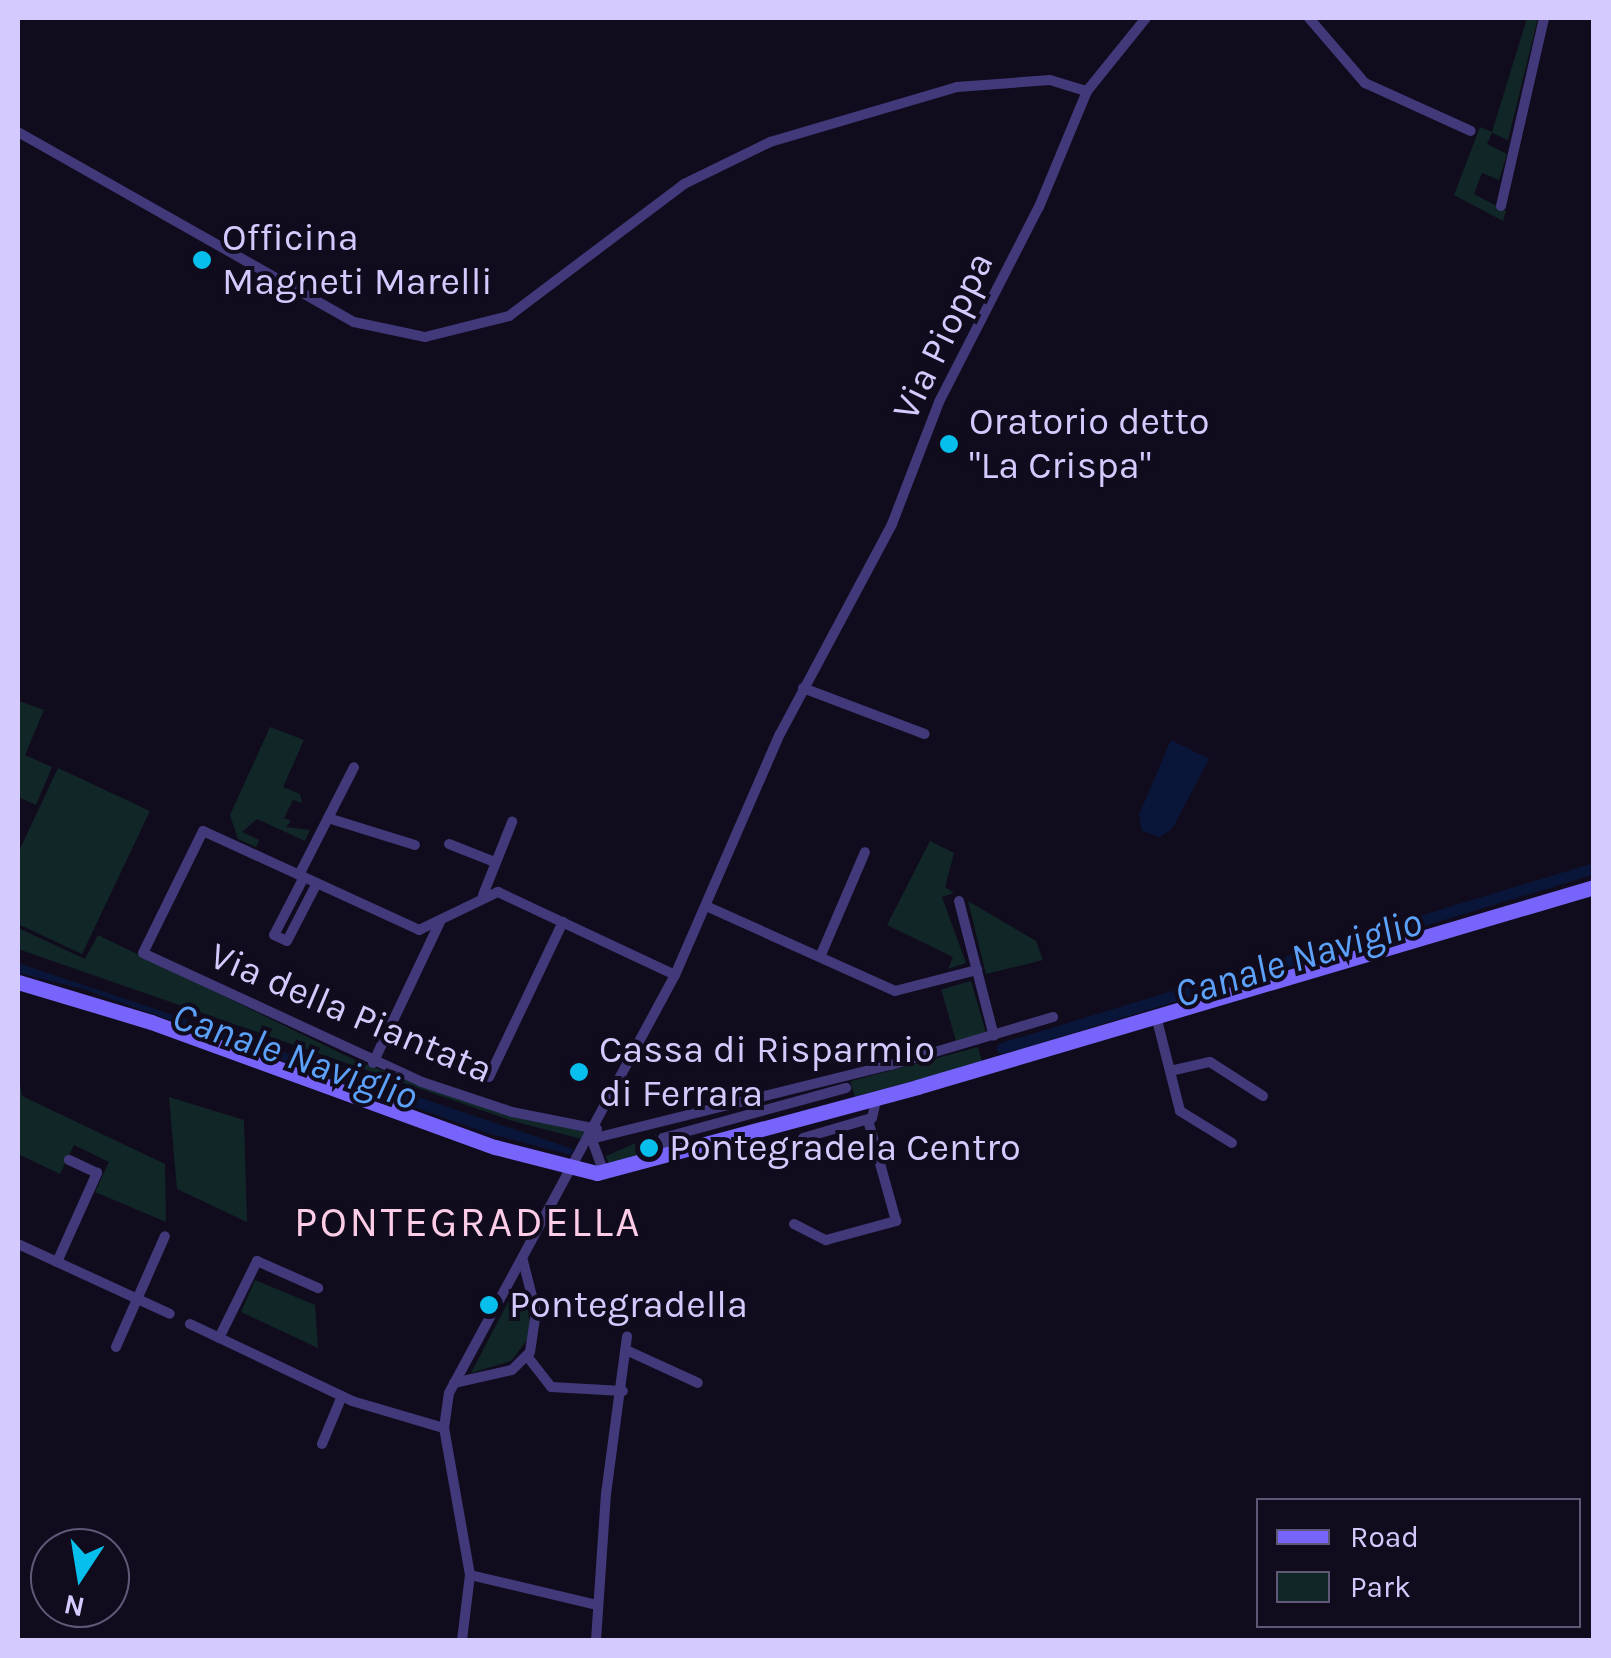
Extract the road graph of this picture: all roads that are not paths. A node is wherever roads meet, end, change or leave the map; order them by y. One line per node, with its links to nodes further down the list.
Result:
1 (1146, 18): 4 (street, Via Pioppa)
2 (1309, 18): 5 (street)
3 (1544, 18): 7 (street)
4 (1087, 92): 6 (street); 8 (street, Via Pioppa)
5 (1470, 131)
6 (18, 132)
7 (1500, 206)
8 (803, 688): 9 (street); 22 (street, Via Pioppa)
9 (925, 734)
10 (354, 767): 11 (street)
11 (328, 818): 14 (street); 17 (street)
12 (512, 822): 16 (street)
13 (449, 844): 16 (street)
14 (414, 846)
15 (865, 852): 25 (street)
16 (492, 861): 20 (street)
17 (301, 876): 18 (street); 18 (street); 33 (street, Via della Piantata)
18 (316, 883): 23 (street)
19 (1594, 886): 29 (street)
20 (483, 895): 23 (street); 24 (street)
21 (959, 901): 26 (street)
22 (706, 906): 25 (street); 27 (street, Via Pioppa)
23 (440, 922): 33 (street)
24 (562, 922): 27 (street); 36 (street)
25 (820, 958): 26 (street)
26 (977, 970): 31 (street)
27 (675, 975): 42 (street, Via Pioppa)
28 (18, 982): 47 (street)
29 (1156, 1016): 34 (street); 35 (street)
30 (1054, 1017): 31 (street)
31 (994, 1036): 32 (street)
32 (980, 1040): 34 (street); 37 (street)
33 (374, 1063): 42 (street, Via della Piantata)
34 (990, 1065): 39 (street)
35 (1170, 1071): 38 (street); 44 (street)
36 (489, 1077)
37 (845, 1082): 40 (street); 42 (street); 45 (street)
38 (1263, 1096)
39 (877, 1097): 40 (street); 41 (street)
40 (851, 1104): 45 (street)
41 (868, 1120): 43 (street); 49 (street)
42 (594, 1134): 47 (street, Via Pioppa); 48 (street)
43 (803, 1138)
44 (1232, 1143)
45 (670, 1156): 48 (street)
46 (69, 1160): 53 (street)
47 (579, 1172): 48 (street); 52 (street, Via Pioppa)
48 (604, 1172)
49 (794, 1224)
50 (165, 1236): 55 (street)
51 (18, 1244): 53 (street)
52 (522, 1261): 62 (street); 64 (street, Via Pioppa)
53 (56, 1262): 55 (street)
54 (318, 1288): 59 (street)
55 (137, 1300): 56 (street); 60 (street)
56 (170, 1314)
57 (190, 1324): 59 (street)
58 (627, 1336): 61 (street)
59 (220, 1338): 66 (street)
60 (116, 1347)
61 (626, 1350): 63 (street); 65 (street)
62 (527, 1356): 64 (street); 65 (street)
63 (698, 1382)
64 (454, 1383): 67 (street, Via Pioppa)
65 (623, 1390): 70 (street)
66 (342, 1396): 67 (street); 68 (street)
67 (444, 1428): 69 (street, Via Pioppa)
68 (322, 1444)
69 (470, 1575): 70 (street); 71 (street, Via Pioppa)
70 (598, 1605): 72 (street)
71 (462, 1640)
72 (596, 1640)

